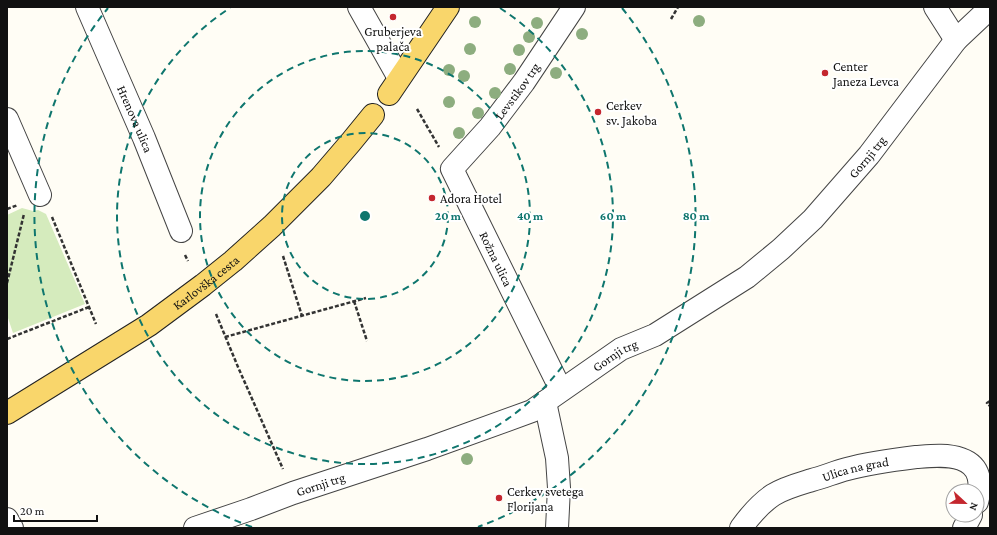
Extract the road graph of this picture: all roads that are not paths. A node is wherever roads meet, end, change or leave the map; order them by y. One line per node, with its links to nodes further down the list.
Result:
1 (87, 7): 13 (street, Hrenova ulica)
2 (359, 7): 8 (street)
3 (448, 7): 8 (main road)
4 (574, 7): 11 (street, Levstikov trg)
5 (935, 7): 7 (street)
6 (990, 8): 7 (street, Gornji trg)
7 (952, 46): 14 (street, Gornji trg)
8 (394, 86)
9 (373, 115): 15 (main road, Karlovška cesta)
10 (7, 119): 12 (street)
11 (452, 169): 14 (street, Rožna ulica)
12 (33, 202)
13 (181, 231)
14 (553, 396): 19 (street, Gornji trg); 20 (street)
15 (7, 413)
16 (980, 483): 21 (street, Ulica na grad)
17 (7, 519): 18 (street)
18 (12, 528)
19 (195, 528)
20 (558, 528)
21 (741, 528)

